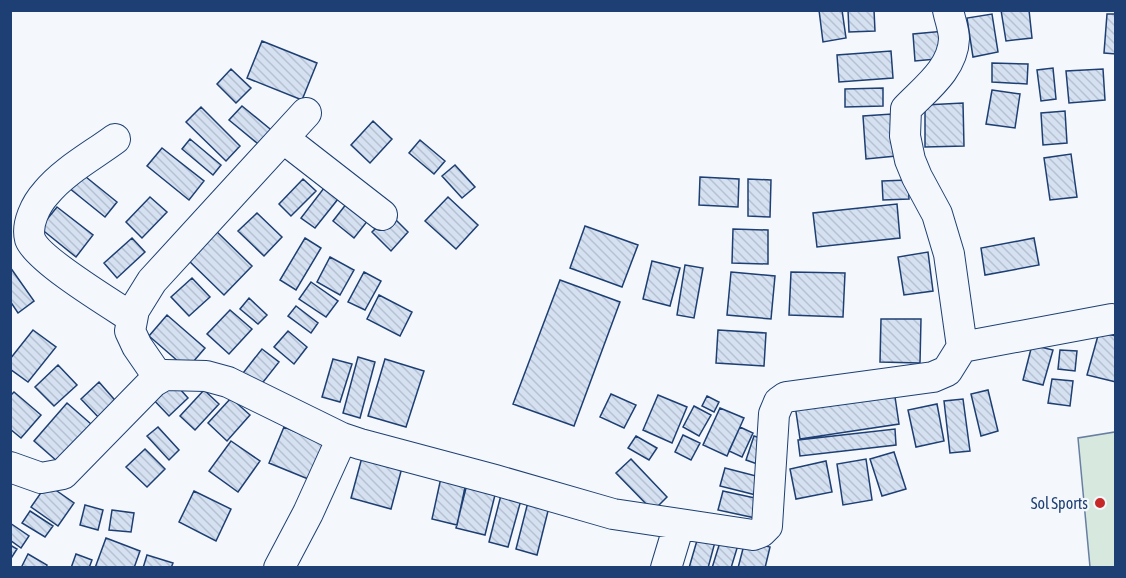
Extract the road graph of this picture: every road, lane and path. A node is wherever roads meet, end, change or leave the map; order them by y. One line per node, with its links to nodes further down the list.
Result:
1 (948, 10): 8 (street)
2 (306, 113): 3 (street)
3 (283, 138): 5 (street); 6 (street)
4 (115, 140): 6 (street)
5 (382, 215)
6 (131, 317): 9 (street)
7 (1112, 319): 8 (street)
8 (962, 347): 12 (street)
9 (159, 378): 10 (street); 11 (street)
10 (342, 438): 12 (street); 13 (street)
11 (10, 467)
12 (678, 525): 14 (street)
13 (279, 567)
14 (666, 567)

